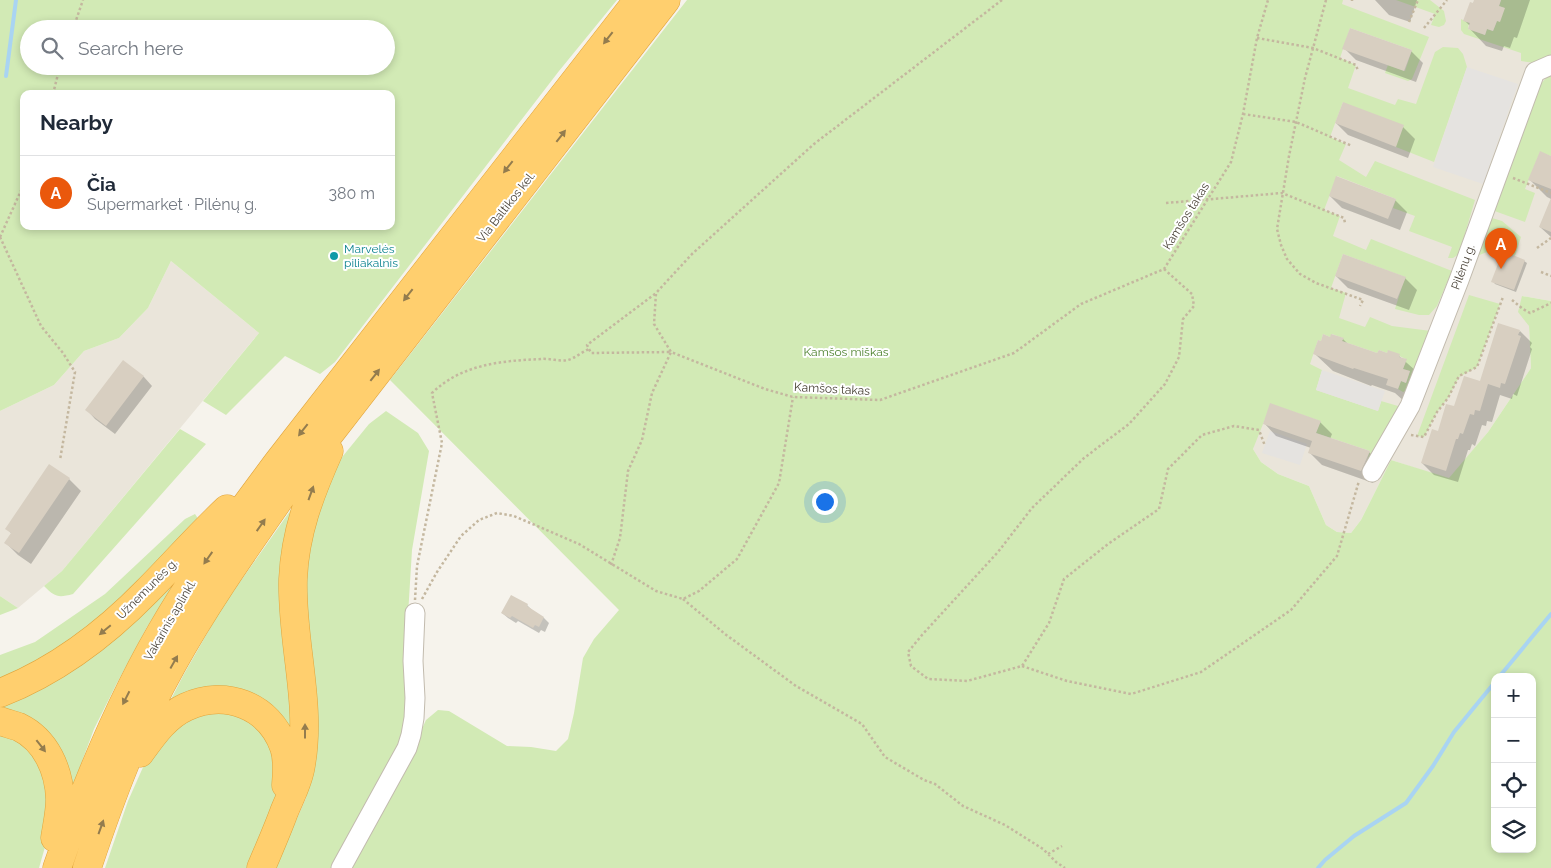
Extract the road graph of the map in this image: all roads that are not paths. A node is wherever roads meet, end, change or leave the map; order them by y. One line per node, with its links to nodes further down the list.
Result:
1 (638, 0): 4 (highway, Via Baltikos kel., one-way to 4)
2 (666, 0): 4 (highway, Via Baltikos kel., one-way to 2)
3 (1551, 65): 6 (street, Pilėnų g.)
4 (336, 406): 5 (highway, Vakarinis aplinkl., one-way to 5); 10 (highway, Vakarinis aplinkl., one-way to 4); 11 (highway, one-way to 4)
5 (278, 462): 8 (highway, Užnemunės g., one-way to 8); 13 (highway, Vakarinis aplinkl., one-way to 13)
6 (1366, 476)
7 (415, 613): 16 (street)
8 (0, 693)
9 (0, 721): 12 (highway, one-way to 12)
10 (116, 785): 11 (highway); 14 (highway, Vakarinis aplinkl., one-way to 10)
11 (284, 812): 15 (highway)
12 (52, 868)
13 (57, 868)
14 (87, 868)
15 (261, 868)
16 (341, 868)

